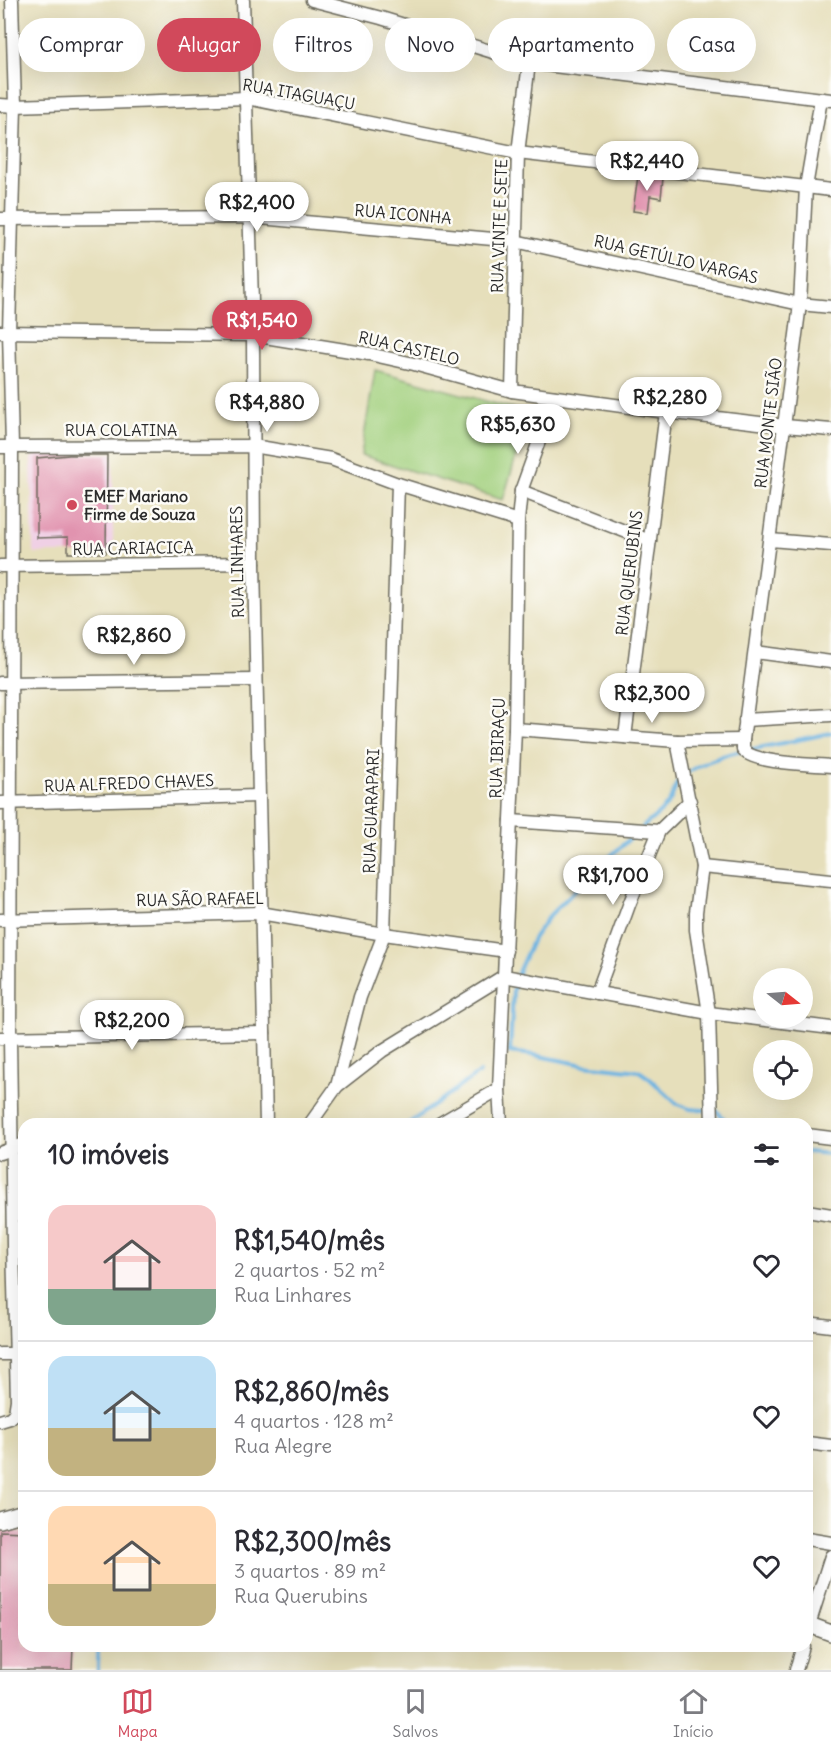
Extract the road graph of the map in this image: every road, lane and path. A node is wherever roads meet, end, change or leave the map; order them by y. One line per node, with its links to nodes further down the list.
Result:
1 (12, 0): 10 (street)
2 (243, 0): 7 (street, RUA LINHARES)
3 (312, 0): 4 (street)
4 (488, 51)
5 (528, 72): 11 (street, RUA VINTE E SETE)
6 (601, 72): 8 (street)
7 (247, 98): 10 (street, RUA ITAGUAÇU); 11 (street, RUA ITAGUAÇU); 14 (street, RUA LINHARES)
8 (826, 100): 12 (street, RUA MONTE SIÃO)
9 (0, 105): 10 (street, RUA ITAGUAÇU)
10 (15, 106): 15 (street)
11 (518, 153): 12 (street, RUA ITAGUAÇU); 16 (street, RUA VINTE E SETE)
12 (806, 187): 13 (street, RUA ITAGUAÇU); 17 (street, RUA MONTE SIÃO)
13 (831, 190)
14 (249, 217): 15 (street, RUA ICONHA); 16 (street, RUA ICONHA); 20 (street, RUA LINHARES)
15 (6, 219): 19 (street)
16 (515, 241): 17 (street, RUA GETÚLIO VARGAS); 21 (street, RUA VINTE E SETE)
17 (800, 304): 18 (street, RUA GETÚLIO VARGAS); 24 (street, RUA MONTE SIÃO)
18 (831, 307)
19 (5, 332): 20 (street, RUA CASTELO); 27 (street)
20 (253, 335): 21 (street, RUA CASTELO); 26 (street, RUA LINHARES)
21 (512, 391): 22 (street, RUA CASTELO)
22 (555, 397): 23 (street, RUA CASTELO); 29 (street)
23 (666, 412): 24 (street, RUA CASTELO); 32 (street, RUA QUERUBINS)
24 (785, 426): 25 (street, RUA CASTELO); 31 (street, RUA MONTE SIÃO)
25 (831, 430)
26 (253, 446): 27 (street, RUA COLATINA); 28 (street, RUA COLATINA); 34 (street, RUA LINHARES)
27 (6, 447): 35 (street)
28 (398, 484): 30 (street, RUA COLATINA); 56 (street, RUA GUARAPARI)
29 (521, 491): 30 (street); 32 (street)
30 (518, 521): 42 (street, RUA IBIRAÇU)
31 (770, 540): 33 (street); 36 (street, RUA MONTE SIÃO)
32 (650, 541): 43 (street, RUA QUERUBINS)
33 (831, 545)
34 (254, 563): 35 (street, RUA CARIACICA); 38 (street, RUA LINHARES)
35 (6, 566): 39 (street)
36 (755, 652): 37 (street); 41 (street, RUA MONTE SIÃO)
37 (831, 662)
38 (256, 680): 39 (street); 47 (street, RUA LINHARES)
39 (6, 683): 49 (street)
40 (831, 715): 41 (street)
41 (745, 720): 45 (street, RUA MONTE SIÃO)
42 (515, 729): 43 (street); 50 (street, RUA IBIRAÇU)
43 (625, 737): 44 (street)
44 (677, 741): 45 (street); 48 (street)
45 (743, 745): 46 (street)
46 (831, 766)
47 (258, 796): 49 (street, RUA ALFREDO CHAVES); 54 (street, RUA LINHARES)
48 (690, 801): 51 (street); 52 (street)
49 (6, 803): 55 (street)
50 (511, 821): 51 (street); 57 (street, RUA IBIRAÇU)
51 (659, 831): 59 (street)
52 (702, 867): 53 (street); 60 (street)
53 (831, 880)
54 (260, 912): 55 (street, RUA SÃO RAFAEL); 56 (street, RUA SÃO RAFAEL); 62 (street, RUA LINHARES)
55 (5, 920): 63 (street)
56 (384, 934): 57 (street, RUA SÃO RAFAEL); 64 (street, RUA GUARAPARI)
57 (506, 951): 58 (street, RUA IBIRAÇU)
58 (504, 976): 59 (street); 64 (street); 65 (street, RUA IBIRAÇU)
59 (597, 993): 60 (street)
60 (709, 1013): 61 (street); 70 (street)
61 (831, 1028)
62 (264, 1033): 63 (street); 66 (street, RUA LINHARES)
63 (5, 1038): 73 (street)
64 (337, 1086): 67 (street, RUA GUARAPARI)
65 (499, 1089): 68 (street); 69 (street, RUA IBIRAÇU)
66 (266, 1118)
67 (314, 1118)
68 (449, 1118)
69 (501, 1118)
70 (714, 1118)
71 (813, 1136): 72 (street)
72 (831, 1138)
73 (12, 1149): 76 (street)
74 (813, 1212): 75 (street)
75 (831, 1215)
76 (18, 1245): 80 (street)
77 (813, 1324): 78 (street)
78 (831, 1326)
79 (0, 1354): 80 (street)
80 (16, 1354): 81 (street)
81 (18, 1405)
82 (18, 1415): 83 (street)
83 (0, 1421)
84 (813, 1444): 85 (street)
85 (831, 1446)
86 (18, 1515): 87 (street)
87 (0, 1520)
88 (813, 1540): 89 (street)
89 (831, 1543)
90 (831, 1556): 91 (street)
91 (813, 1612)
92 (813, 1628): 93 (street)
93 (831, 1633)
94 (801, 1652): 95 (street)
95 (796, 1670)

